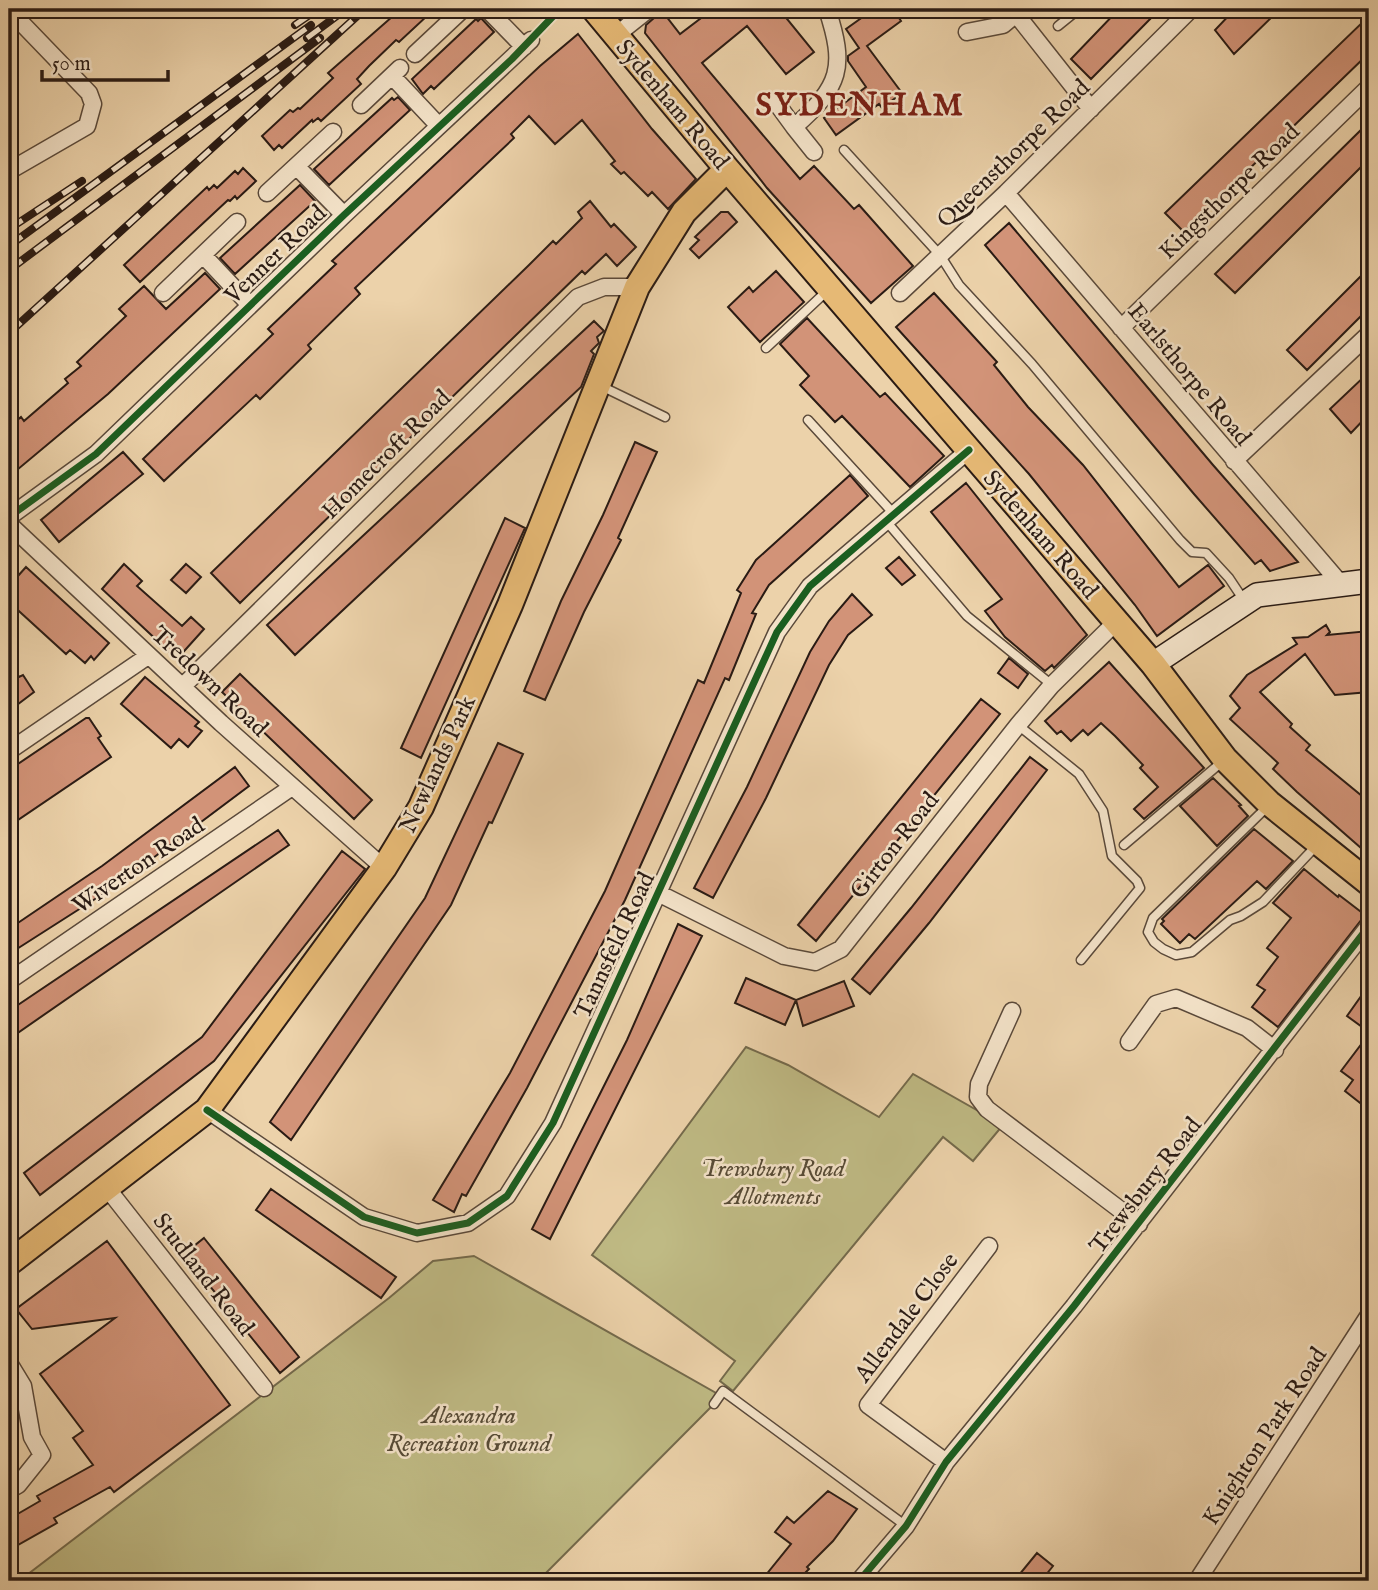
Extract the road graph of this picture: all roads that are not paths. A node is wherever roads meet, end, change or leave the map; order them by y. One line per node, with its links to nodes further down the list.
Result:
1 (463, 9): 13 (street)
2 (487, 9): 18 (street, Venner Road)
3 (594, 9): 12 (main road, Sydenham Road)
4 (649, 9): 12 (street)
5 (827, 9): 19 (street)
6 (1079, 9): 10 (lane)
7 (9, 10): 25 (street)
8 (1020, 11): 11 (street); 17 (street)
9 (1184, 11): 17 (street, Queensthorpe Road)
10 (1058, 26)
11 (967, 32)
12 (615, 36): 24 (main road, Sydenham Road)
13 (415, 54)
14 (1369, 87): 37 (street, Kingsthorpe Road)
15 (775, 101): 19 (street)
16 (361, 105): 18 (street)
17 (1091, 109): 27 (street, Queensthorpe Road)
18 (439, 126): 28 (street, Venner Road)
19 (794, 127): 22 (street)
20 (333, 132): 23 (street)
21 (844, 150): 31 (lane)
22 (814, 152)
23 (296, 166): 26 (street); 28 (street)
24 (727, 169): 32 (main road, Newlands Park); 33 (main road, Sydenham Road)
25 (9, 171)
26 (267, 193)
27 (1006, 193): 31 (street, Queensthorpe Road); 37 (street, Earlsthorpe Road)
28 (344, 215): 36 (street, Venner Road)
29 (237, 222): 30 (street)
30 (203, 255): 34 (street); 36 (street)
31 (940, 255): 35 (street, Queensthorpe Road); 50 (lane)
32 (637, 287): 40 (main road, Newlands Park); 55 (street, Homecroft Road)
33 (830, 288): 39 (lane); 43 (main road, Sydenham Road)
34 (163, 293)
35 (900, 293)
36 (250, 305): 45 (street, Venner Road)
37 (1121, 328): 44 (street, Earlsthorpe Road)
38 (1369, 334): 44 (street)
39 (766, 348)
40 (598, 384): 41 (lane); 63 (main road, Newlands Park)
41 (665, 417)
42 (808, 420): 46 (lane)
43 (969, 450): 46 (street, Tannsfeld Road); 51 (main road, Sydenham Road)
44 (1234, 461): 49 (street, Earlsthorpe Road)
45 (9, 517)
46 (890, 518): 54 (lane); 65 (street, Tannsfeld Road)
47 (9, 524): 52 (street, Tredown Road)
48 (1368, 580): 49 (street)
49 (1340, 583): 50 (street)
50 (1245, 603): 53 (street)
51 (1116, 622): 53 (main road, Sydenham Road); 54 (street, Girton Road)
52 (148, 656): 55 (street, Tredown Road); 57 (street)
53 (1153, 664): 58 (main road, Sydenham Road)
54 (1052, 685): 56 (street, Girton Road)
55 (183, 686): 59 (street, Tredown Road)
56 (1018, 725): 65 (street, Girton Road); 67 (lane)
57 (9, 751)
58 (1225, 759): 60 (main road, Sydenham Road); 62 (lane)
59 (292, 787): 63 (street, Tredown Road); 68 (street, Wiverton Road)
60 (1269, 803): 61 (main road, Sydenham Road); 61 (lane)
61 (1318, 843): 64 (main road, Sydenham Road)
62 (1124, 845)
63 (384, 868): 72 (main road, Newlands Park)
64 (1369, 883)
65 (660, 894): 72 (street, Tannsfeld Road)
66 (1369, 926): 71 (street, Trewsbury Road)
67 (1081, 960)
68 (9, 981)
69 (1012, 1011): 74 (street)
70 (1129, 1042): 71 (street)
71 (1275, 1050): 74 (street, Trewsbury Road)
72 (207, 1110): 73 (main road, Newlands Park)
73 (107, 1188): 76 (main road, Newlands Park); 79 (street, Studland Road)
74 (1139, 1224): 81 (street, Trewsbury Road)
75 (989, 1245): 81 (street, Allendale Close)
76 (9, 1263)
77 (1368, 1319): 85 (street, Knighton Park Road)
78 (9, 1363): 82 (street)
79 (264, 1388)
80 (714, 1404): 83 (lane)
81 (946, 1462): 83 (street, Trewsbury Road)
82 (9, 1490)
83 (906, 1526): 84 (street, Trewsbury Road)
84 (859, 1581)
85 (1197, 1581)

